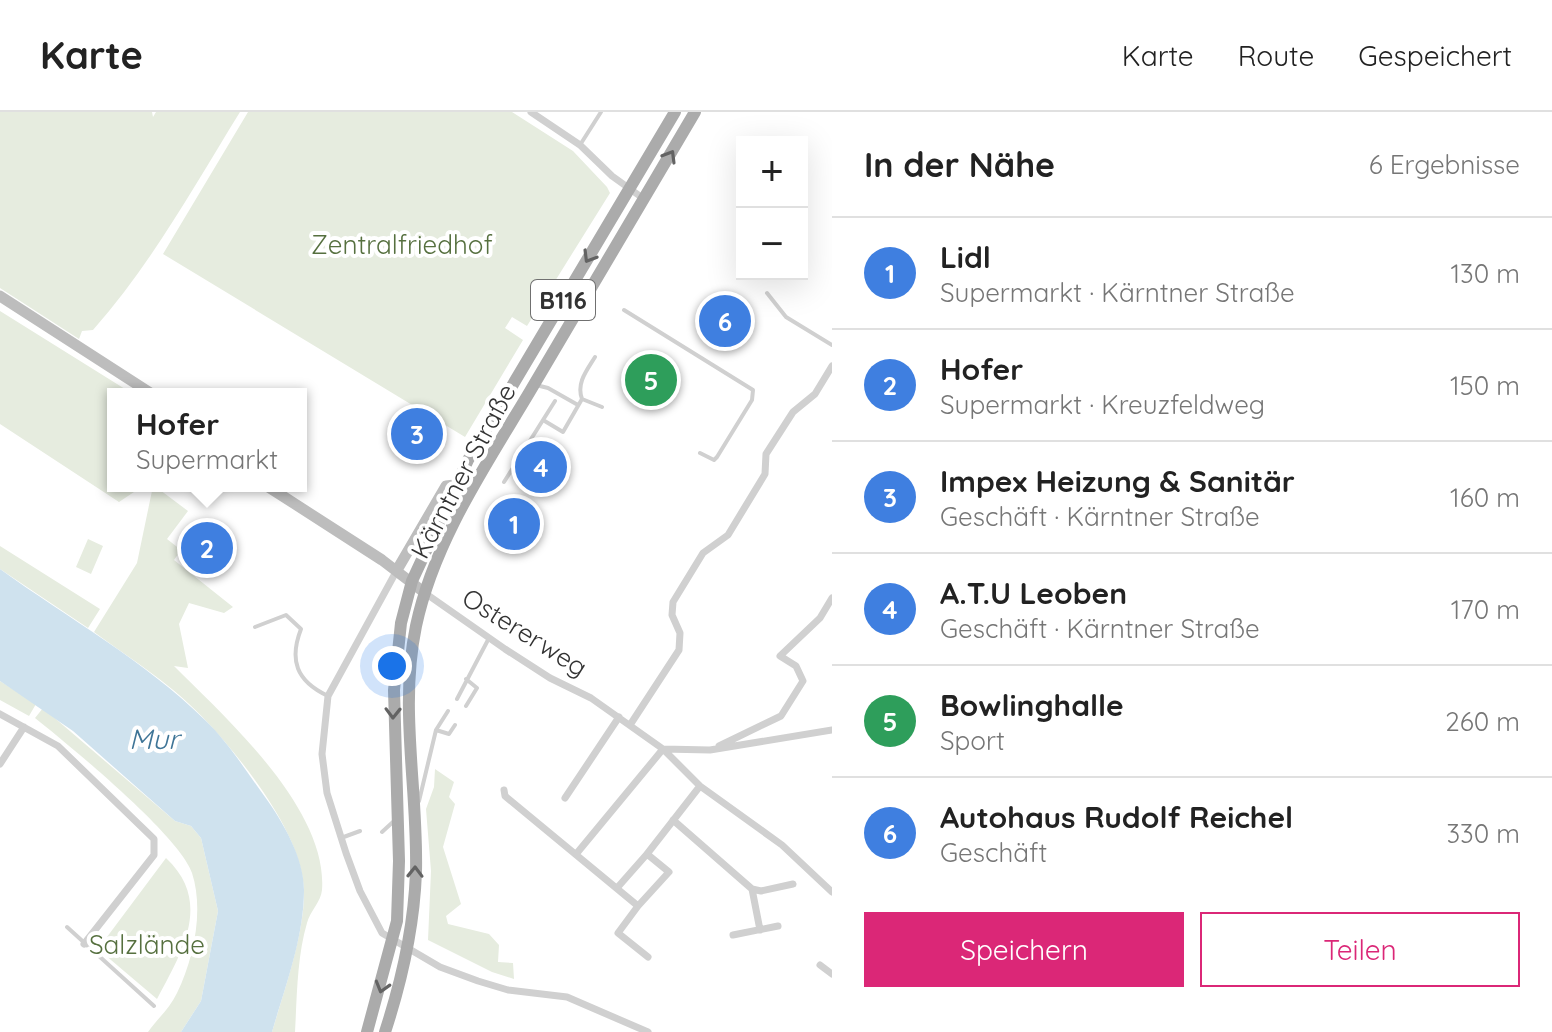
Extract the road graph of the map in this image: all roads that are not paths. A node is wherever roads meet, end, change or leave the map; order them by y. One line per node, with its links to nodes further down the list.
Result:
1 (531, 112): 5 (street)
2 (601, 112): 5 (lane)
3 (675, 112): 6 (main road, Kärntner Straße / B116)
4 (695, 112): 7 (main road, Kärntner Straße / B116, one-way to 4)
5 (580, 145): 6 (street)
6 (629, 190): 7 (street); 23 (main road, Kärntner Straße / B116, one-way to 23)
7 (644, 199): 14 (main road, Kärntner Straße / B116)
8 (767, 293): 11 (lane)
9 (0, 296): 15 (main road)
10 (624, 310): 21 (lane)
11 (832, 345)
12 (595, 357): 16 (lane)
13 (832, 366): 39 (street)
14 (533, 385): 18 (lane); 27 (main road, Kärntner Straße / B116)
15 (143, 388)
16 (582, 399): 18 (lane); 19 (lane)
17 (555, 401): 20 (lane)
18 (579, 405): 20 (lane)
19 (602, 407)
20 (543, 420): 22 (lane)
21 (700, 453)
22 (504, 482)
23 (455, 485): 25 (main road); 26 (main road, Kärntner Straße / B116)
24 (276, 492): 25 (main road, Ostererweg)
25 (397, 570): 26 (main road, Ostererweg); 32 (street, Kärntner Straße)
26 (412, 581): 27 (main road, Ostererweg); 50 (main road, Kärntner Straße / B116, one-way to 50)
27 (425, 593): 30 (street, Ostererweg); 49 (main road, Kärntner Straße / B116)
28 (832, 598): 44 (street)
29 (255, 627): 32 (lane)
30 (489, 637): 31 (lane); 37 (street, Ostererweg)
31 (466, 679): 33 (lane); 34 (lane)
32 (328, 696): 54 (street, Kärntner Straße)
33 (457, 699)
34 (466, 706)
35 (448, 711): 41 (lane)
36 (0, 714): 40 (street)
37 (619, 717): 39 (street, Ostererweg); 48 (street)
38 (455, 725): 41 (lane)
39 (630, 725): 43 (street, Ostererweg)
40 (24, 727): 45 (street); 67 (street)
41 (436, 730): 49 (lane)
42 (832, 730): 44 (street)
43 (663, 749): 44 (street); 46 (street, Ostererweg); 55 (street)
44 (710, 750)
45 (0, 764)
46 (700, 786): 51 (street); 60 (street, Ostererweg)
47 (504, 790): 55 (street)
48 (565, 798)
49 (414, 814): 68 (main road, Kärntner Straße / B116, one-way to 49)
50 (397, 816): 53 (lane); 66 (main road, Kärntner Straße / B116)
51 (673, 820): 56 (street); 59 (street)
52 (360, 831): 54 (lane)
53 (382, 832)
54 (341, 838): 66 (street, Kärntner Straße)
55 (577, 853): 58 (street)
56 (647, 854): 58 (street); 61 (street)
57 (793, 884): 59 (street)
58 (617, 888): 61 (street)
59 (752, 889): 64 (street)
60 (832, 892)
61 (638, 906): 69 (street)
62 (778, 926): 64 (street)
63 (67, 927): 67 (lane)
64 (760, 930): 65 (street)
65 (733, 935)
66 (393, 942): 68 (street); 73 (main road, Kärntner Straße / B116, one-way to 73)
67 (84, 944): 72 (lane)
68 (408, 949): 74 (main road, Kärntner Straße / B116); 75 (street)
69 (648, 957)
70 (820, 965): 71 (street)
71 (832, 974)
72 (154, 1006)
73 (367, 1032)
74 (385, 1032)
75 (648, 1032)

